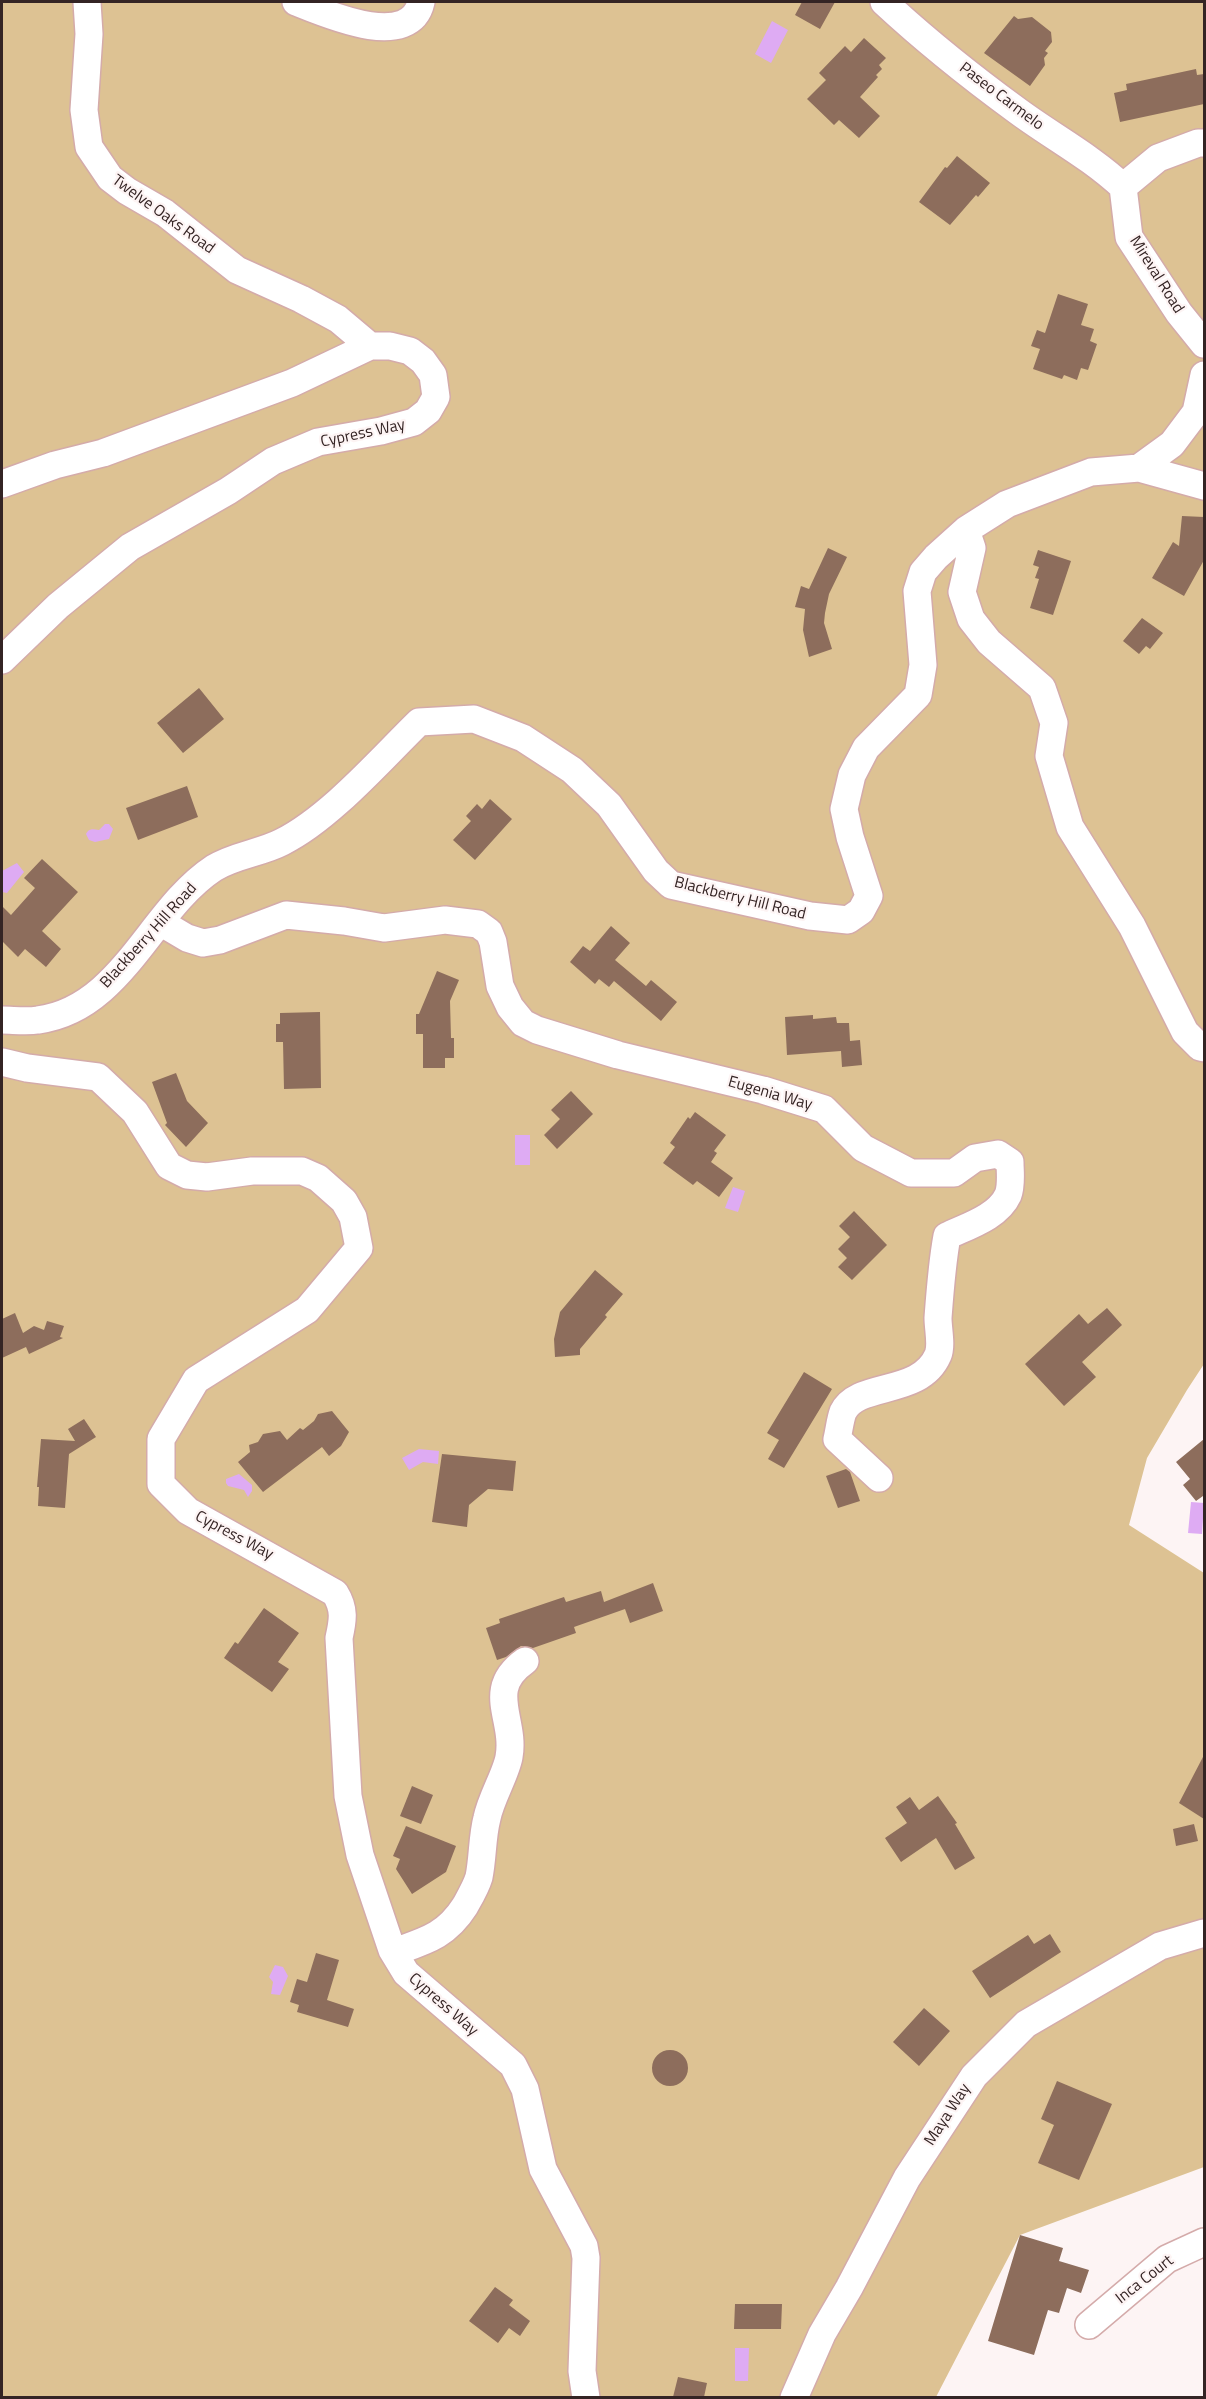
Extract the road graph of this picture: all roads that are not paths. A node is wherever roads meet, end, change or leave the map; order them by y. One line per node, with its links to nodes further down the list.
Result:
1 (87, 2): 8 (street, Twelve Oaks Road)
2 (296, 2): 3 (street)
3 (422, 2)
4 (884, 2): 6 (street, Paseo Carmelo)
5 (1204, 143): 6 (street)
6 (1123, 187): 7 (street, Mireval Road)
7 (1204, 344)
8 (370, 346): 11 (street, Cypress Way); 14 (street, Cypress Way)
9 (1204, 375): 10 (street)
10 (1138, 468): 12 (street, Blackberry Hill Road); 13 (street, Blackberry Hill Road)
11 (2, 484)
12 (1204, 486)
13 (966, 530): 15 (street, Blackberry Hill Road); 17 (street)
14 (2, 660)
15 (160, 922): 16 (street, Blackberry Hill Road); 19 (street, Eugenia Way)
16 (2, 1020)
17 (1204, 1048)
18 (2, 1062): 22 (street, Cypress Way)
19 (879, 1478)
20 (525, 1661): 22 (street)
21 (1204, 1933): 26 (street, Maya Way)
22 (394, 1952): 25 (street, Cypress Way)
23 (1204, 2242): 24 (street, Inca Court)
24 (1089, 2325)
25 (586, 2397)
26 (794, 2397)

